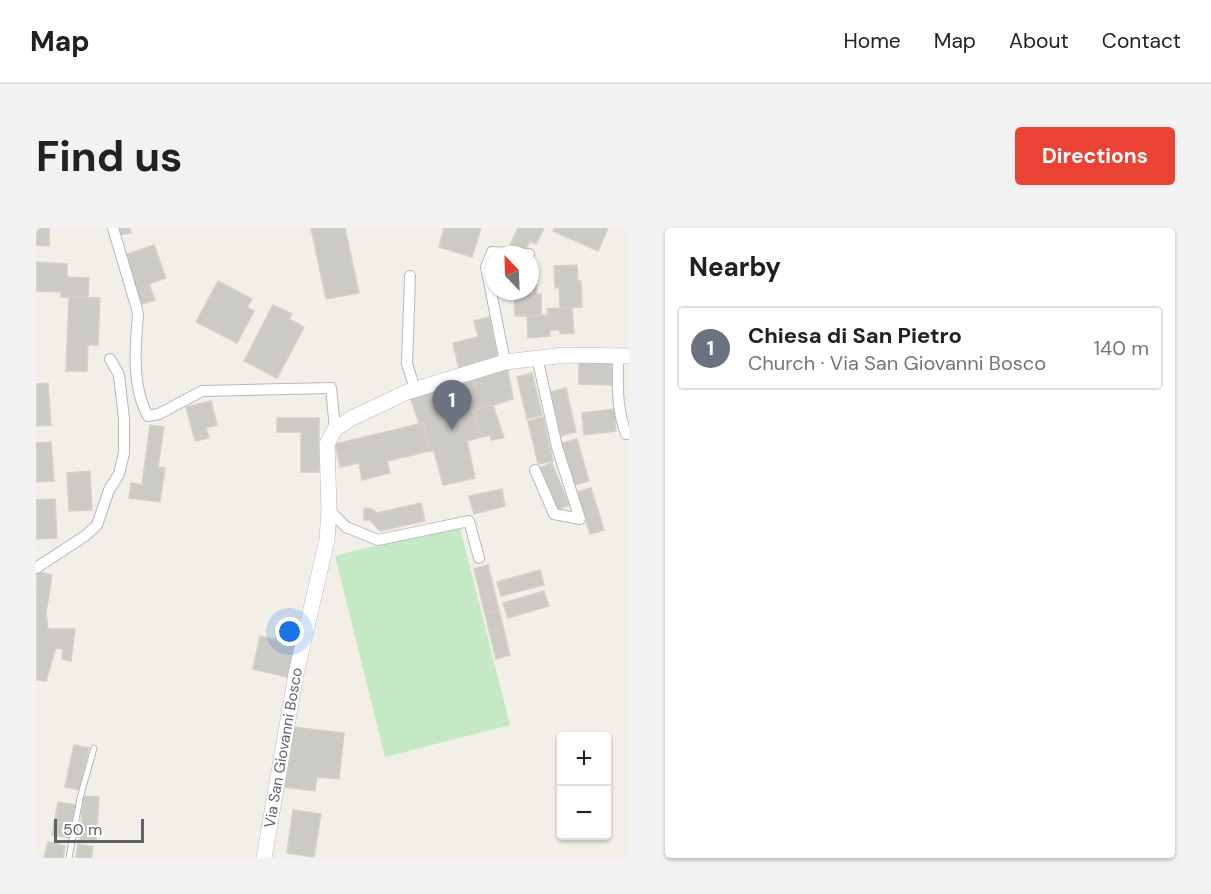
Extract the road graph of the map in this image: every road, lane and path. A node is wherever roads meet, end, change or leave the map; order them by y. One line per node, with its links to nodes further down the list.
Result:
1 (113, 228): 9 (street)
2 (410, 276): 8 (street)
3 (493, 300): 7 (street)
4 (623, 356): 5 (street); 10 (street)
5 (537, 357): 7 (street); 11 (street)
6 (110, 359): 14 (street)
7 (505, 362): 8 (street)
8 (415, 389): 9 (street)
9 (335, 429): 12 (street, Via San Giovanni Bosco)
10 (629, 434)
11 (535, 470)
12 (329, 510): 13 (street); 17 (street, Via San Giovanni Bosco)
13 (479, 558)
14 (36, 568)
15 (94, 748): 16 (lane)
16 (69, 858)
17 (264, 858)

